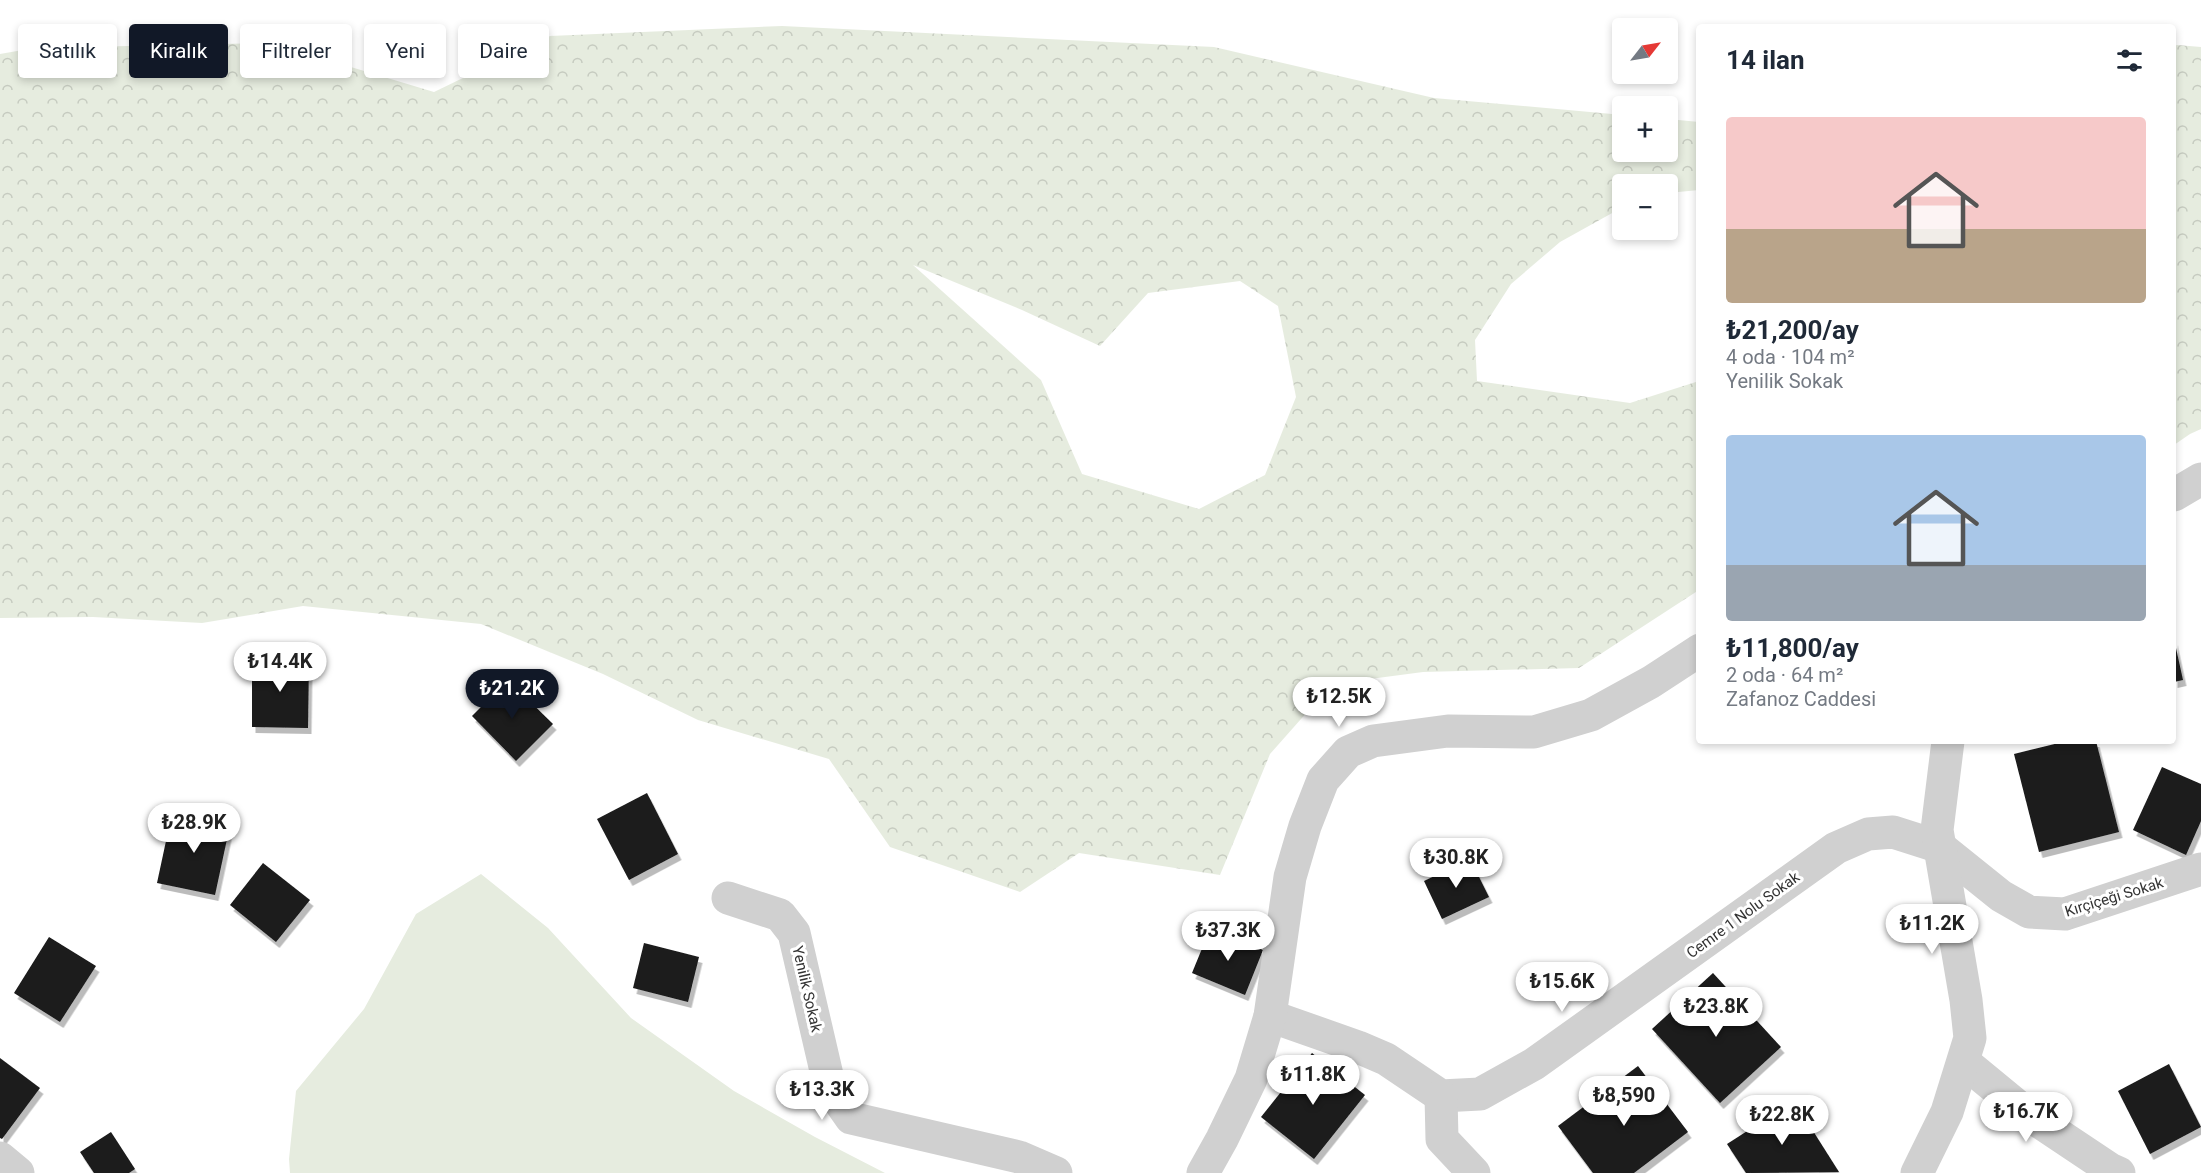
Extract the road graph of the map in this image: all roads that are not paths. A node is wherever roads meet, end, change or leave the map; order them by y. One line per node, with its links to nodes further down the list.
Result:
1 (2201, 479): 2 (street)
2 (2176, 494)
3 (1696, 653): 9 (street)
4 (1948, 744): 5 (street)
5 (1940, 847): 6 (street, Kırçiçeği Sokak); 7 (street, Kırçiçeği Sokak); 10 (street)
6 (1836, 848): 11 (street, Cemre 1 Nolu Sokak)
7 (2201, 869)
8 (728, 898): 15 (street, Yenilik Sokak)
9 (1270, 1017): 11 (street); 16 (street)
10 (1964, 1062): 13 (street); 18 (street)
11 (1441, 1096): 17 (street)
12 (0, 1158): 14 (street)
13 (1916, 1170)
14 (18, 1173)
15 (1056, 1173)
16 (1203, 1173)
17 (1474, 1173)
18 (2119, 1173)

